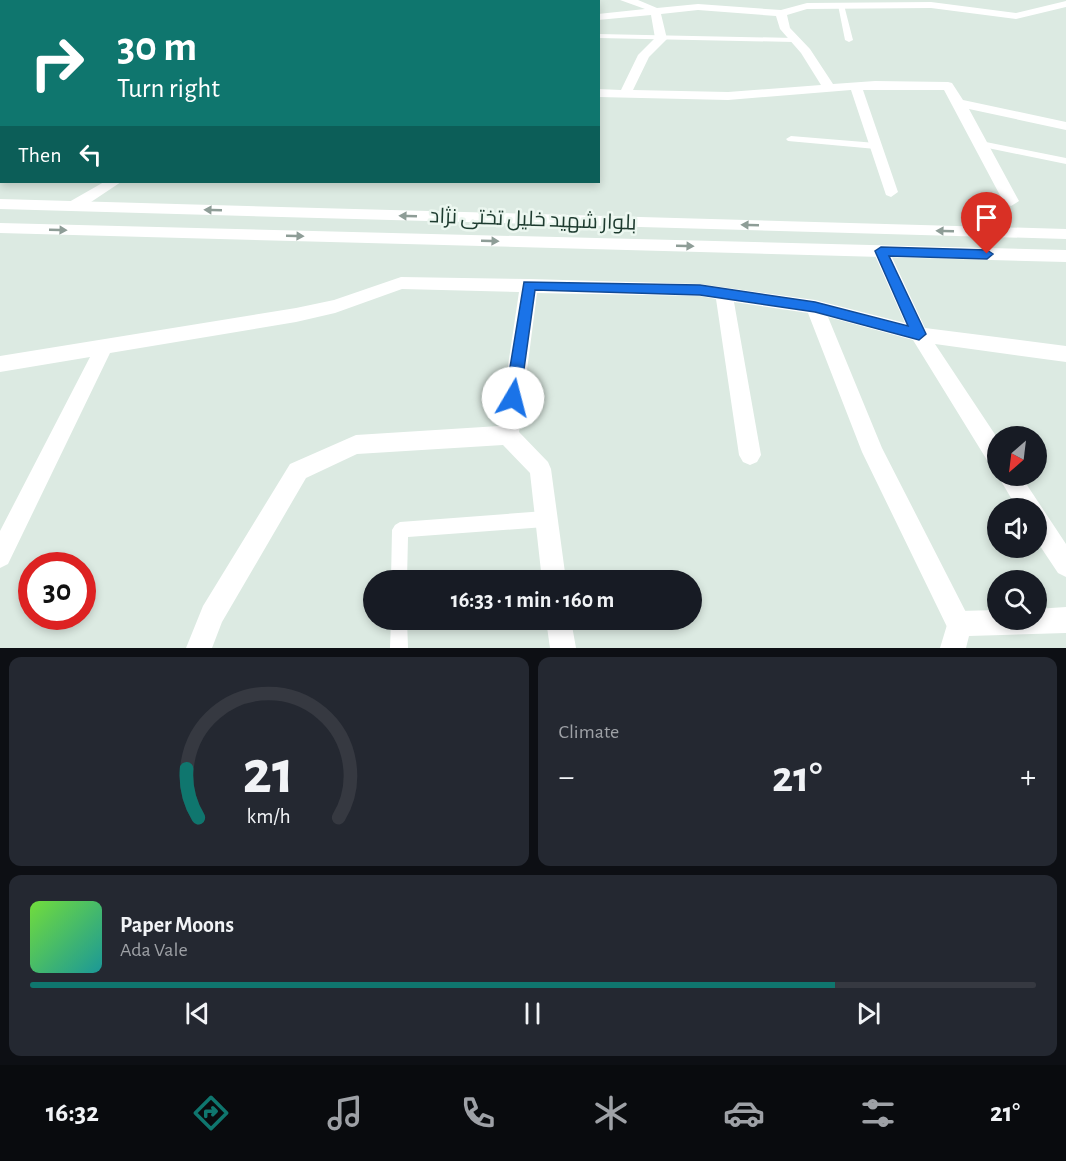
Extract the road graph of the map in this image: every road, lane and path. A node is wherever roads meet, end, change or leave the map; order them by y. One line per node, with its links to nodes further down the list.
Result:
1 (624, 0): 8 (street)
2 (662, 0): 8 (street)
3 (929, 0): 7 (street)
4 (820, 3): 6 (street); 9 (street)
5 (1066, 4): 7 (street)
6 (841, 5): 7 (street); 14 (lane)
7 (942, 7)
8 (654, 10): 9 (street); 10 (street); 12 (street)
9 (781, 13): 13 (street)
10 (600, 17)
11 (600, 36): 12 (lane)
12 (662, 39): 13 (lane); 18 (street)
13 (794, 40): 16 (street)
14 (849, 40)
15 (856, 86): 16 (street); 19 (street); 23 (street)
16 (829, 88): 18 (street)
17 (600, 93): 18 (street)
18 (625, 94)
19 (959, 103): 20 (street); 22 (street)
20 (1066, 126)
21 (791, 139): 23 (lane)
22 (981, 144): 24 (lane); 27 (street)
23 (876, 146): 26 (street)
24 (1066, 161)
25 (112, 183): 29 (street)
26 (891, 192)
27 (1011, 201)
28 (0, 204): 29 (street, بلوار شهید خلیل تختی نژاد)
29 (74, 206): 31 (street, بلوار شهید خلیل تختی نژاد, one-way to 29)
30 (0, 228): 32 (street, بلوار شهید خلیل تختی نژاد, one-way to 32)
31 (1066, 234)
32 (881, 251): 33 (street, بلوار شهید خلیل تختی نژاد); 37 (street)
33 (1066, 256)
34 (529, 285): 35 (street); 38 (street); 41 (street)
35 (724, 294): 36 (street); 43 (street)
36 (815, 307): 37 (street); 54 (street)
37 (919, 334): 39 (street); 42 (street)
38 (105, 345): 40 (street); 45 (street)
39 (1066, 354)
40 (0, 364)
41 (508, 435): 44 (street); 55 (street)
42 (987, 441)
43 (750, 455)
44 (545, 519): 49 (lane); 50 (street)
45 (6, 533): 47 (street)
46 (1047, 535): 48 (street)
47 (0, 556)
48 (1066, 565)
49 (399, 570)
50 (553, 570)
51 (1066, 620): 54 (street)
52 (399, 630): 56 (lane)
53 (560, 630): 57 (street)
54 (956, 636)
55 (199, 648)
56 (399, 648)
57 (563, 648)

